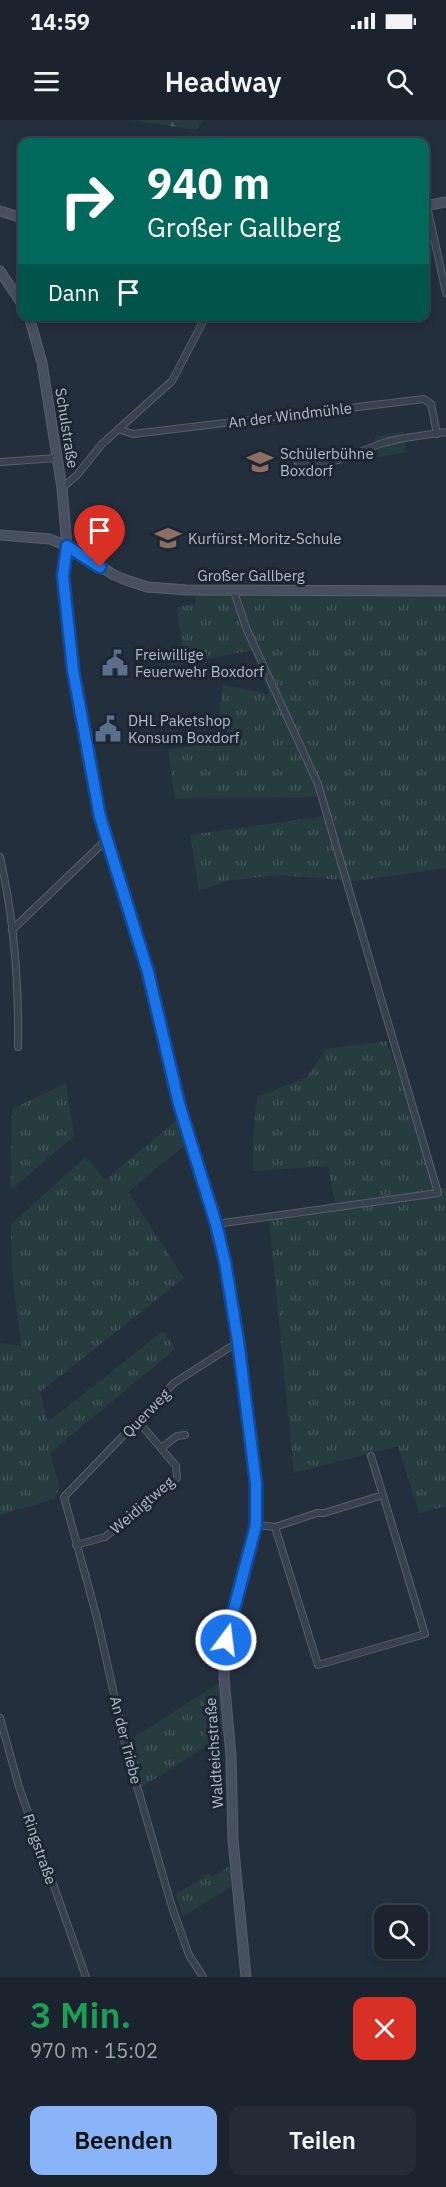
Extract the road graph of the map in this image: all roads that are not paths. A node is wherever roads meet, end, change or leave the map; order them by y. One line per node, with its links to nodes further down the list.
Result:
1 (445, 200): 2 (street)
2 (429, 205)
3 (0, 211): 4 (street)
4 (18, 217)
5 (429, 219): 7 (street)
6 (0, 271): 8 (street)
7 (446, 293)
8 (18, 298)
9 (30, 321): 14 (street, Schulstraße)
10 (203, 321): 11 (street)
11 (118, 429): 13 (street, An der Windmühle); 17 (street)
12 (446, 432): 13 (street)
13 (437, 434): 16 (street)
14 (57, 458): 15 (street); 17 (street, Schulstraße)
15 (0, 462)
16 (298, 462)
17 (62, 488): 19 (street, Schulstraße)
18 (0, 535): 19 (street, Großer Gallberg)
19 (67, 546): 20 (street, Großer Gallberg); 22 (street, Waldteichstraße)
20 (233, 589): 21 (street, Großer Gallberg); 26 (street)
21 (446, 591)
22 (106, 840): 24 (street); 26 (street, Waldteichstraße)
23 (0, 857): 24 (street)
24 (12, 927): 25 (street)
25 (18, 1047)
26 (216, 1224): 27 (street, Waldteichstraße)
27 (238, 1341): 28 (street, Querweg); 34 (street, Waldteichstraße)
28 (138, 1421): 30 (street, Weidigtweg); 33 (street, Querweg)
29 (185, 1435): 30 (street)
30 (161, 1448): 36 (street, Weidigtweg)
31 (371, 1456): 32 (street)
32 (382, 1495): 35 (street); 35 (street)
33 (64, 1497): 36 (street, An der Triebe)
34 (256, 1525): 35 (street); 40 (street, Waldteichstraße)
35 (275, 1527)
36 (76, 1545): 39 (street, An der Triebe)
37 (0, 1718): 38 (street, Ringstraße)
38 (86, 1977)
39 (203, 1977)
40 (246, 1977)

